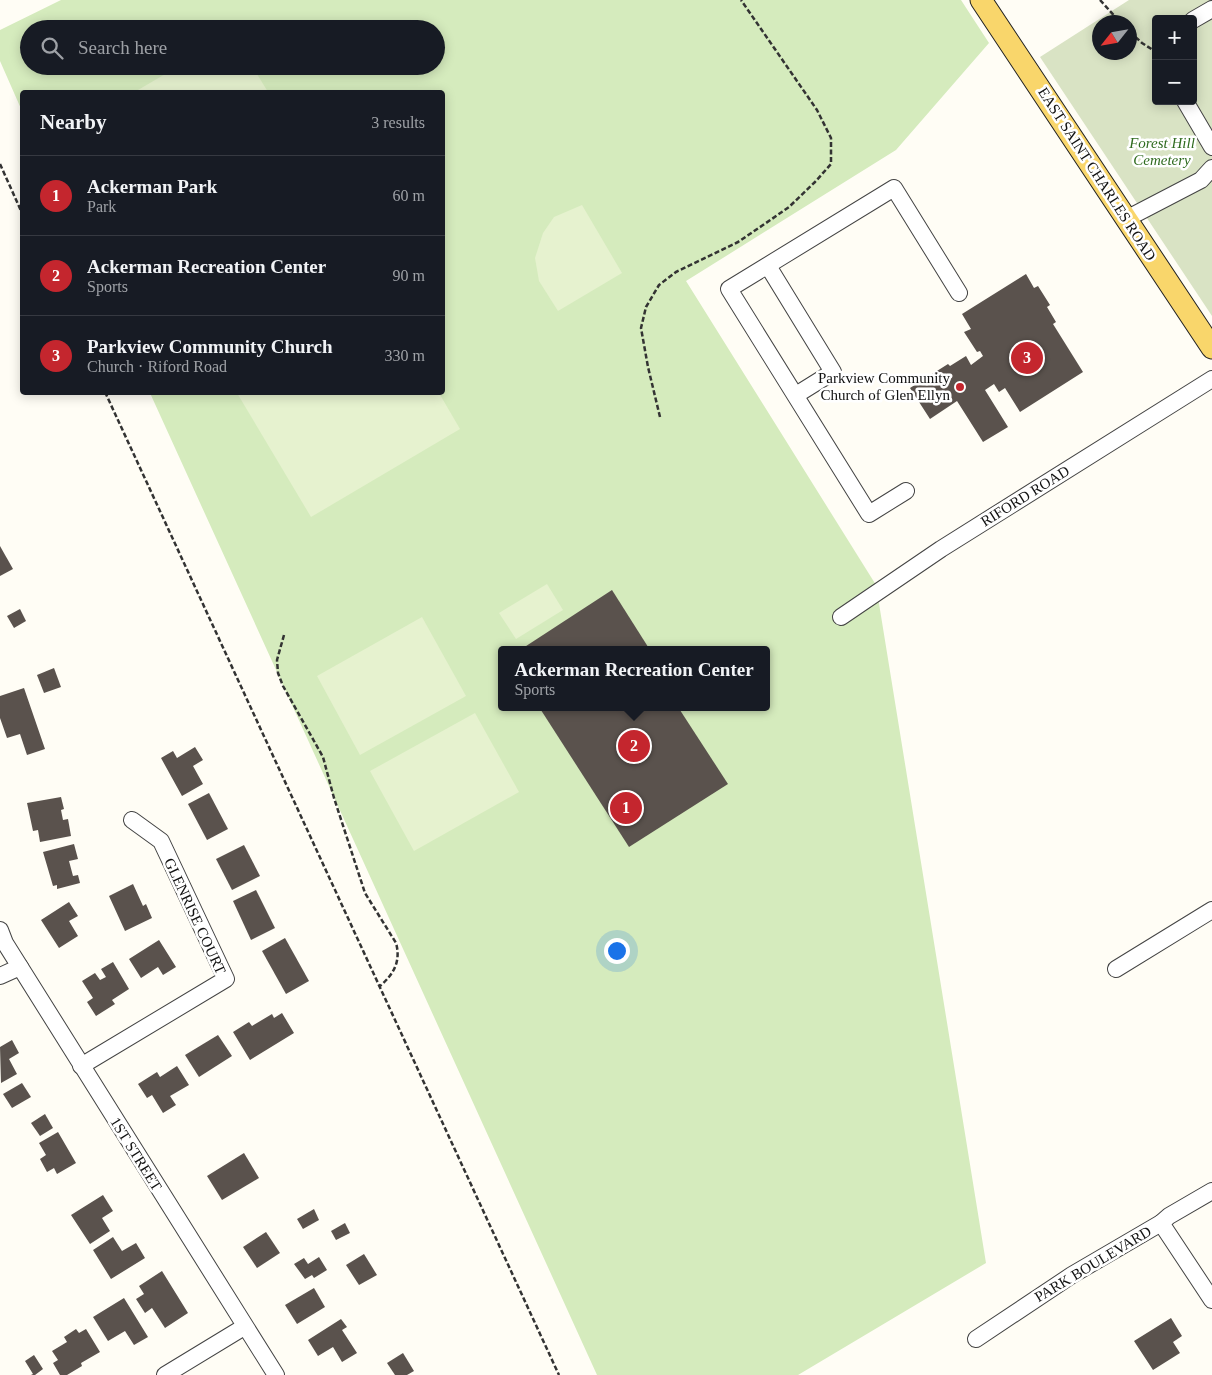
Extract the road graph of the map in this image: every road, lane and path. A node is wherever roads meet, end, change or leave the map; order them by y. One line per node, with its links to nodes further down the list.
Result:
1 (740, 0): 21 (path)
2 (981, 0): 14 (main road, EAST SAINT CHARLES ROAD)
3 (1100, 0): 5 (path)
4 (1212, 9): 6 (street)
5 (1114, 15)
6 (1197, 18)
7 (1137, 39): 8 (path)
8 (1152, 50)
9 (1187, 105): 10 (street)
10 (1212, 147)
11 (0, 164): 13 (path)
12 (1212, 168): 14 (street)
13 (20, 209)
14 (1126, 219): 17 (main road, EAST SAINT CHARLES ROAD)
15 (768, 266): 16 (street); 20 (street); 20 (street)
16 (959, 293)
17 (1212, 348)
18 (1212, 379): 23 (street, RIFORD ROAD)
19 (106, 395): 31 (path)
20 (796, 395): 22 (street)
21 (660, 417)
22 (906, 491)
23 (841, 617)
24 (284, 635): 31 (path)
25 (132, 820): 32 (street, GLENRISE COURT)
26 (1212, 910): 29 (street)
27 (0, 930): 28 (street, 1ST STREET)
28 (20, 967): 30 (street); 32 (street, 1ST STREET)
29 (1116, 969)
30 (0, 976)
31 (380, 986): 40 (path)
32 (81, 1066): 36 (street, 1ST STREET)
33 (1212, 1191): 34 (street, PARK BOULEVARD)
34 (1162, 1223): 35 (street); 37 (street, PARK BOULEVARD)
35 (1212, 1300)
36 (244, 1327): 38 (street); 39 (street, 1ST STREET)
37 (976, 1339)
38 (165, 1375)
39 (276, 1375)
40 (559, 1375)

